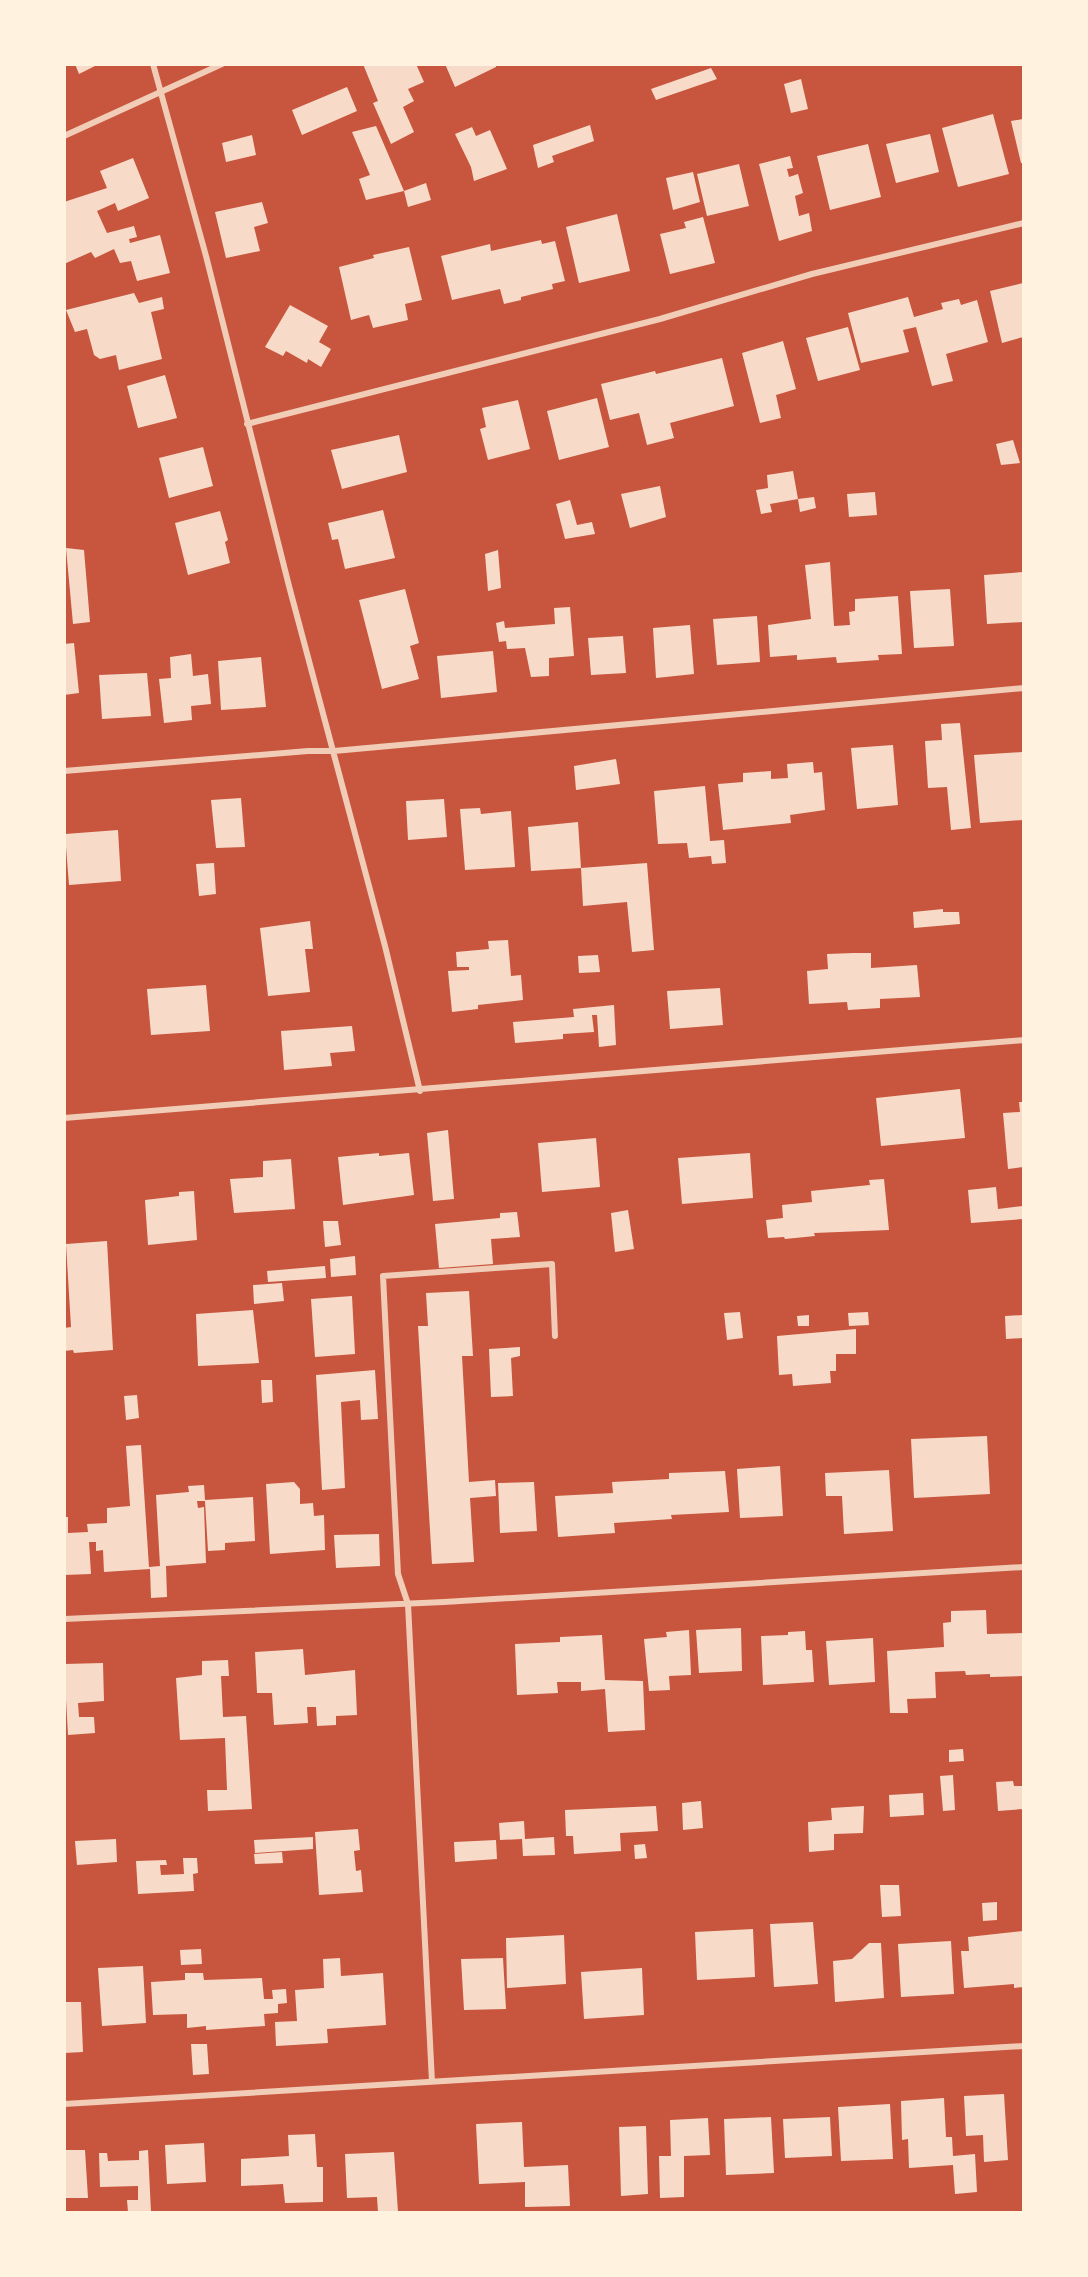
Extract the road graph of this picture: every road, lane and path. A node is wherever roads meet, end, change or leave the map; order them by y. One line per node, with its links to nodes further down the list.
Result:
1 (153, 64): 3 (street)
2 (222, 64): 3 (street)
3 (161, 92): 4 (street); 6 (street)
4 (64, 136)
5 (1023, 223): 6 (street)
6 (247, 424): 8 (street)
7 (1023, 687): 8 (street)
8 (334, 751): 9 (street); 11 (street)
9 (64, 771)
10 (1023, 1040): 11 (street)
11 (420, 1091): 12 (street)
12 (64, 1118)
13 (555, 1336): 15 (street)
14 (1023, 1567): 15 (street)
15 (408, 1604): 16 (street); 18 (street)
16 (64, 1619)
17 (1023, 2046): 18 (street)
18 (432, 2082): 19 (street)
19 (64, 2104)

